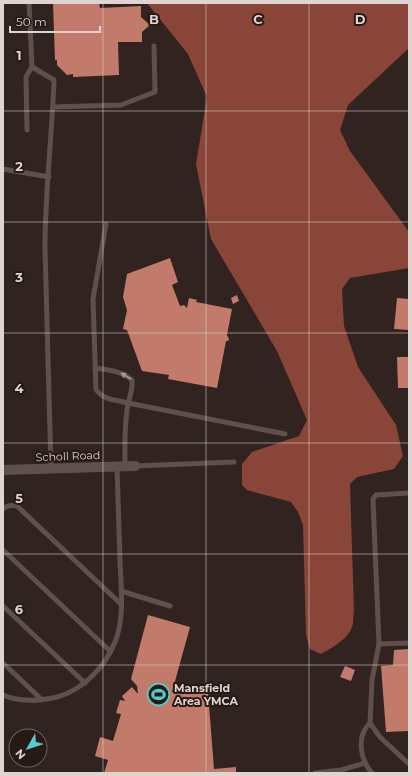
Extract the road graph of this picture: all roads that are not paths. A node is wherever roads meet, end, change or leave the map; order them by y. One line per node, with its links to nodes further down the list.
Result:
1 (29, 3): 3 (lane)
2 (154, 46): 4 (lane)
3 (32, 67): 4 (lane); 5 (lane)
4 (53, 106): 7 (lane)
5 (27, 130)
6 (3, 169): 7 (lane)
7 (49, 177): 14 (lane)
8 (106, 224): 9 (lane)
9 (95, 368): 10 (lane); 10 (lane, one-way to 9)
10 (128, 403): 11 (lane); 13 (lane)
11 (285, 434)
12 (234, 462): 13 (lane)
13 (126, 466): 14 (street, Scholl Road); 19 (lane)
14 (51, 468): 15 (street, Scholl Road)
15 (3, 470)
16 (409, 493): 24 (lane)
17 (3, 509): 20 (lane)
18 (3, 550): 25 (lane)
19 (121, 591): 20 (lane); 22 (lane)
20 (121, 604): 25 (lane)
21 (3, 606): 27 (lane)
22 (170, 606)
23 (409, 643): 24 (lane)
24 (379, 644): 30 (lane)
25 (110, 652): 27 (lane)
26 (3, 663): 29 (lane)
27 (85, 683): 29 (lane)
28 (3, 695): 29 (lane)
29 (41, 699)
30 (370, 723): 31 (lane); 32 (lane)
31 (365, 763): 33 (lane); 34 (lane)
32 (409, 764)
33 (315, 773)
34 (372, 773)

